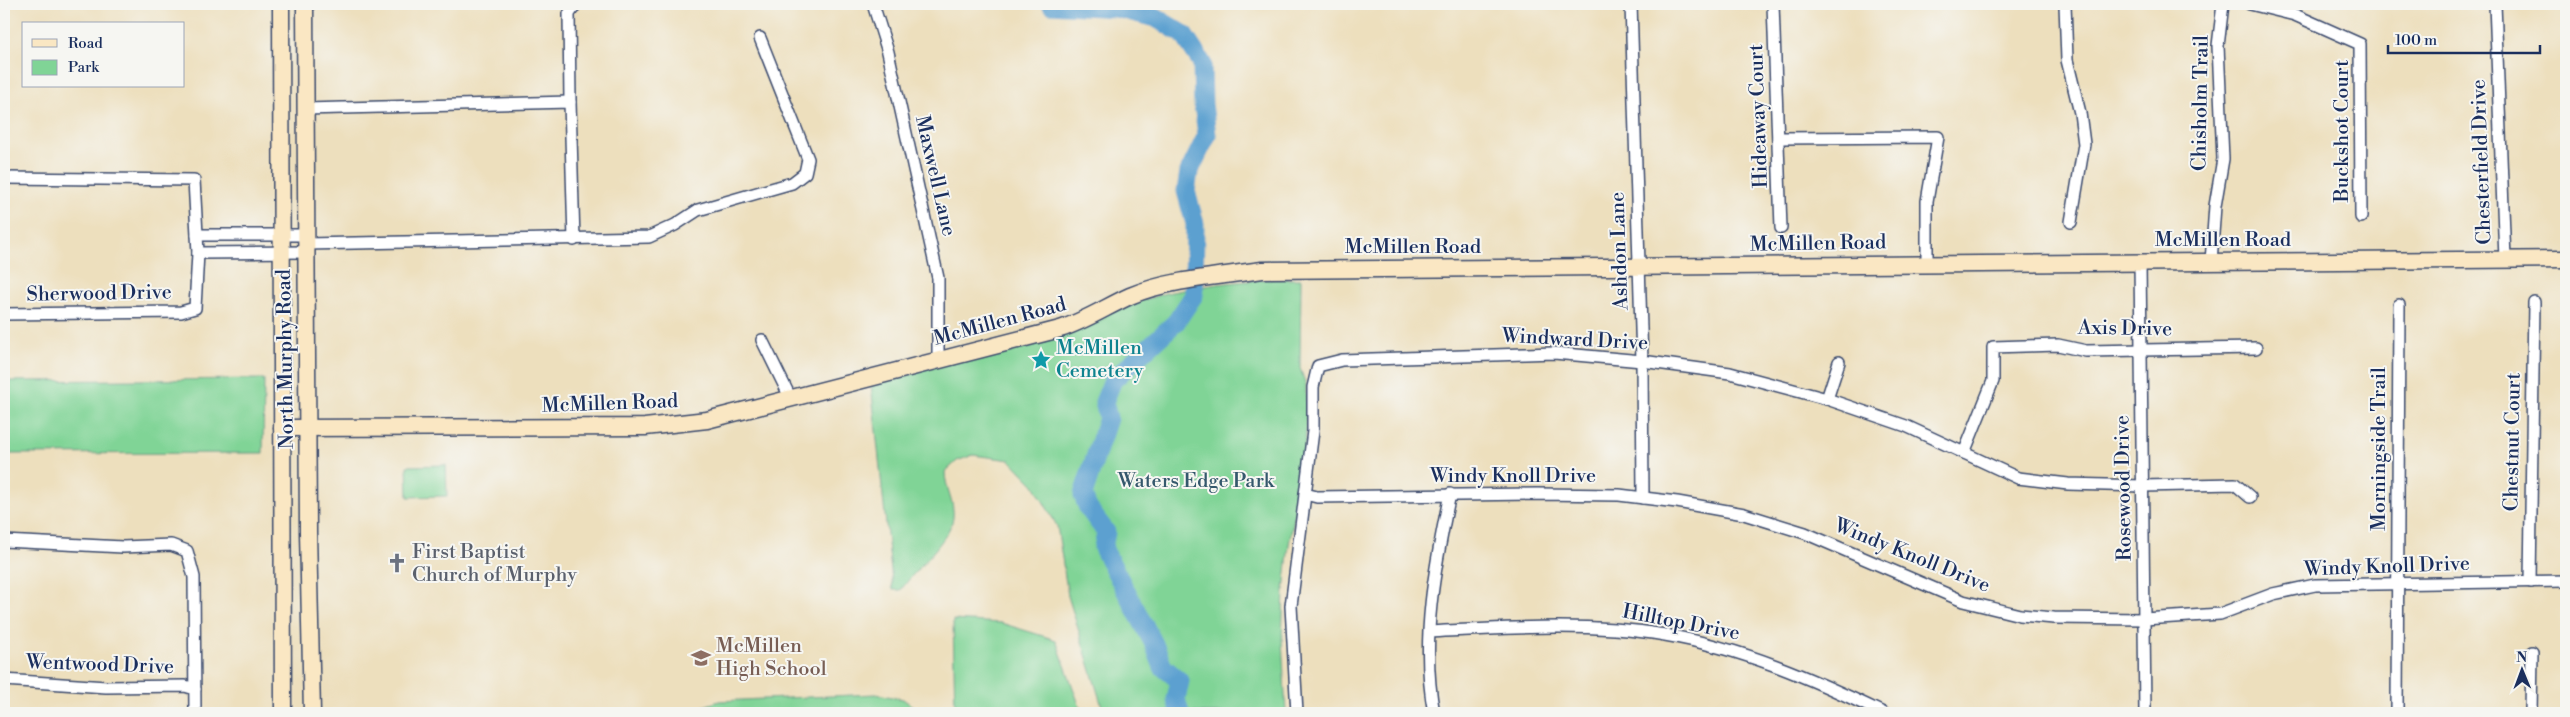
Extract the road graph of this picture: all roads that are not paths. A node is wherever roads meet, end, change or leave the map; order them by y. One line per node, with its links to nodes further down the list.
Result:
1 (281, 4): 20 (street, North Murphy Road)
2 (305, 4): 13 (street, North Murphy Road)
3 (576, 4): 12 (street)
4 (872, 4): 37 (street, Maxwell Lane)
5 (1631, 4): 30 (street, Ashdon Lane)
6 (1773, 4): 14 (street, Hideaway Court)
7 (2065, 4): 17 (street)
8 (2224, 4): 28 (street, Chisholm Trail)
9 (2250, 4): 16 (street, Buckshot Court)
10 (2495, 4): 25 (street, Chesterfield Drive)
11 (760, 38): 21 (street)
12 (570, 102): 13 (street); 21 (street)
13 (305, 109): 22 (street, North Murphy Road)
14 (1778, 138): 18 (street, Hideaway Court); 29 (street)
15 (4, 178): 19 (street)
16 (2361, 217)
17 (2071, 222)
18 (1781, 228)
19 (197, 235): 20 (street); 24 (street)
20 (283, 235): 22 (street); 23 (street, North Murphy Road)
21 (574, 240): 22 (street)
22 (306, 244): 23 (street); 43 (street, North Murphy Road)
23 (283, 252): 24 (street); 42 (street, North Murphy Road)
24 (198, 253): 33 (street, Sherwood Drive)
25 (2505, 259): 26 (street, McMillen Road); 28 (street, McMillen Road)
26 (2566, 259)
27 (2140, 262): 28 (street, McMillen Road); 29 (street, McMillen Road); 36 (street, Rosewood Drive)
28 (2211, 262)
29 (1927, 264): 30 (street, McMillen Road)
30 (1639, 267): 37 (street, McMillen Road); 38 (street, Ashdon Lane)
31 (2534, 302): 52 (street, Chestnut Court)
32 (2398, 305): 53 (street, Morningside Trail)
33 (4, 314)
34 (762, 340): 40 (street)
35 (2256, 348): 36 (street, Axis Drive)
36 (2141, 351): 44 (street, Axis Drive); 45 (street, Rosewood Drive)
37 (938, 360): 40 (street, McMillen Road)
38 (1642, 360): 41 (street, Windward Drive); 46 (street, Windward Drive); 49 (street, Ashdon Lane)
39 (1839, 362): 41 (street)
40 (792, 399): 43 (street, McMillen Road)
41 (1827, 399): 44 (street, Windward Drive)
42 (282, 428): 43 (street, McMillen Road); 60 (street, North Murphy Road)
43 (307, 428): 61 (street, North Murphy Road)
44 (1964, 453): 45 (street, Windward Drive)
45 (2143, 486): 48 (street, Windward Drive); 54 (street, Rosewood Drive)
46 (1305, 494): 47 (street, Windy Knoll Drive); 62 (street)
47 (1450, 494): 49 (street, Windy Knoll Drive); 55 (street)
48 (2250, 497)
49 (1643, 498): 54 (street, Windy Knoll Drive)
50 (4, 541): 58 (street)
51 (2566, 581): 52 (street, Windy Knoll Drive)
52 (2530, 582): 53 (street, Windy Knoll Drive)
53 (2397, 584): 54 (street, Windy Knoll Drive); 66 (street, Morningside Trail)
54 (2144, 619): 65 (street, Rosewood Drive)
55 (1430, 632): 63 (street); 64 (street, Hilltop Drive)
56 (2532, 652): 67 (street)
57 (4, 680): 58 (street, Wentwood Drive)
58 (195, 689): 59 (street)
59 (195, 713)
60 (283, 713)
61 (312, 713)
62 (1297, 713)
63 (1434, 713)
64 (1883, 713)
65 (2145, 713)
66 (2397, 713)
67 (2531, 713)

